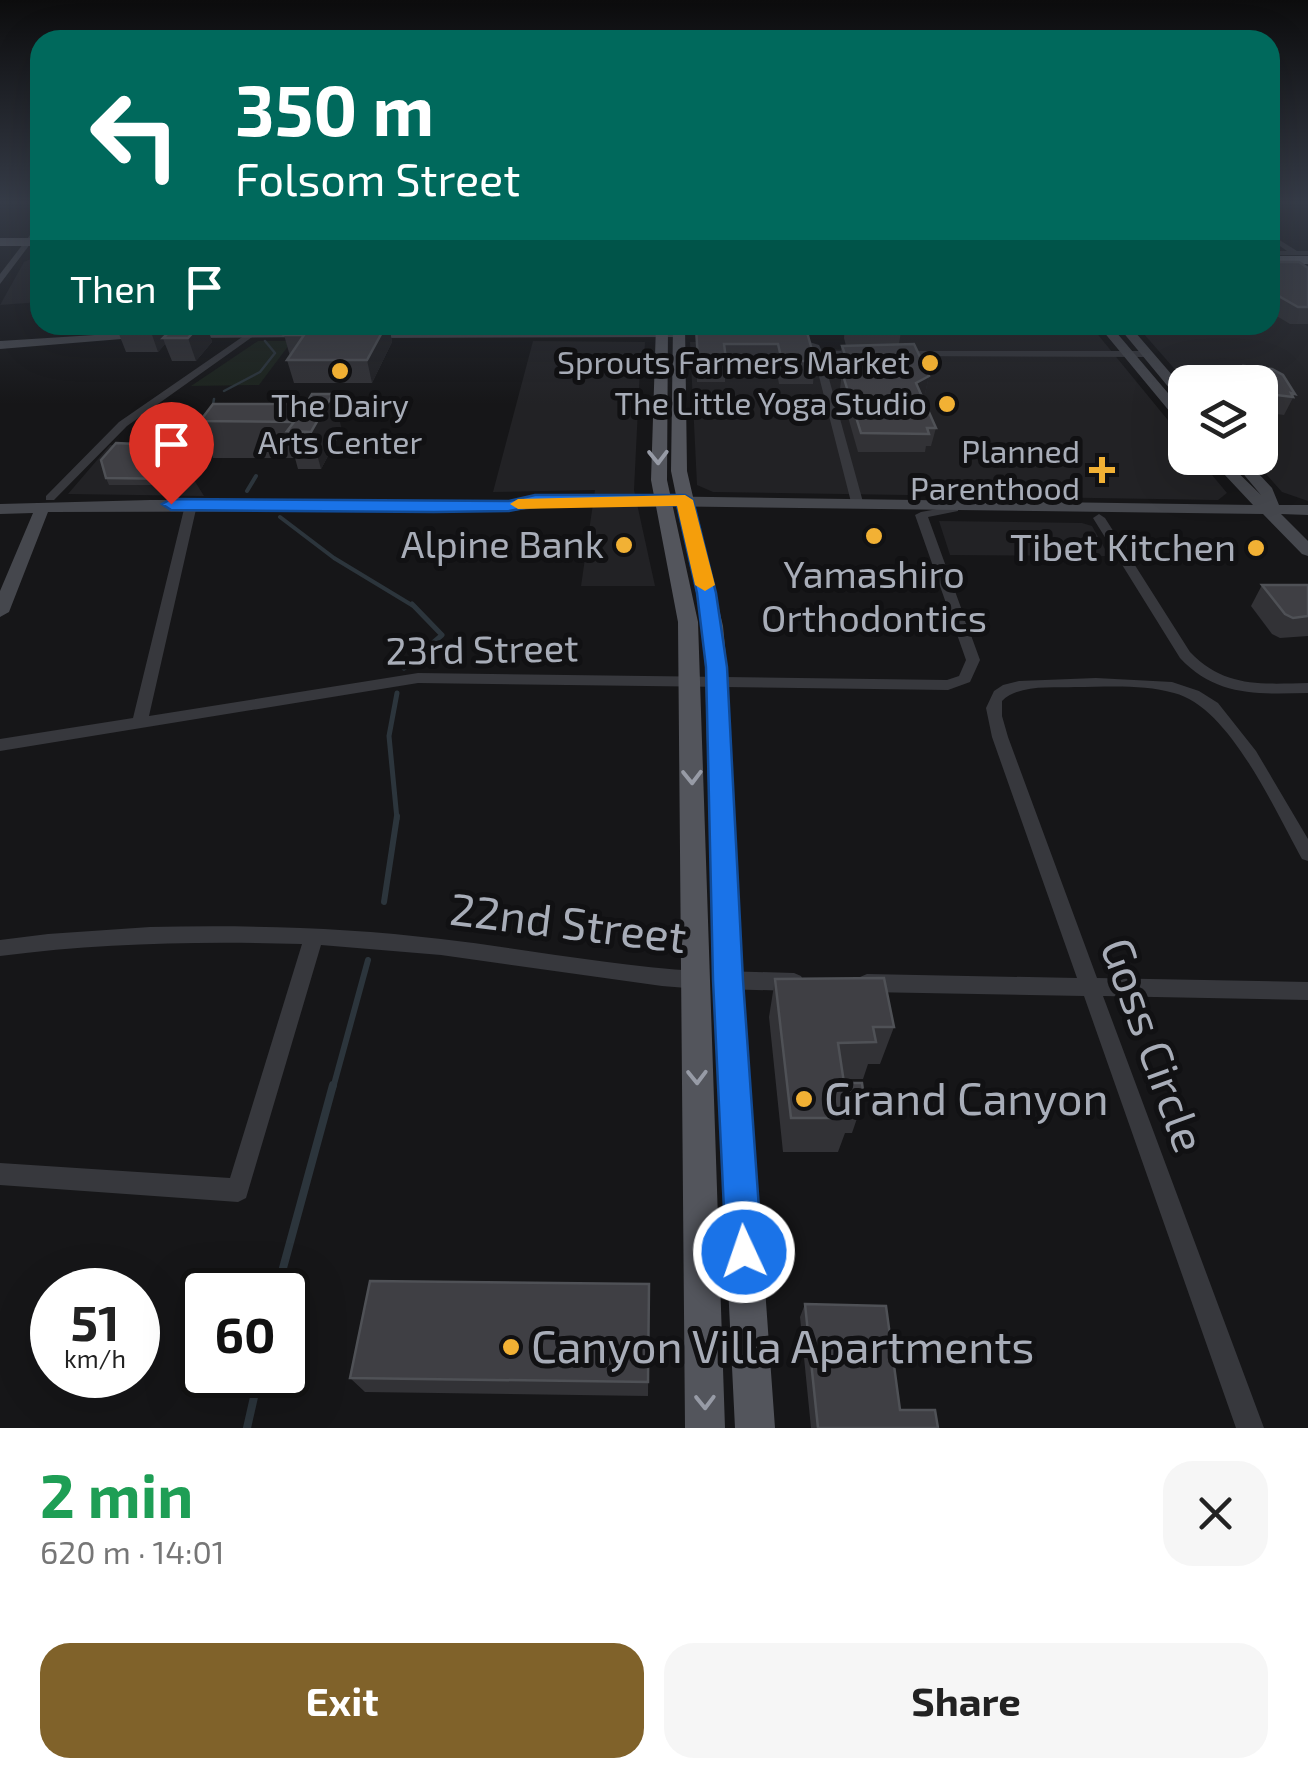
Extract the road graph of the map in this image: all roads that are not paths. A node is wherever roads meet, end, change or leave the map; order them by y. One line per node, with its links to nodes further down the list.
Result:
1 (96, 335): 9 (main road)
2 (251, 335): 3 (main road); 21 (street)
3 (323, 335)
4 (672, 335): 24 (main road, one-way to 24)
5 (673, 335): 25 (main road)
6 (1112, 335): 13 (main road)
7 (1132, 335): 14 (main road)
8 (776, 337): 10 (street)
9 (0, 345)
10 (818, 354): 11 (street); 20 (street)
11 (874, 354)
12 (892, 354): 13 (street)
13 (1131, 357): 14 (street); 16 (main road)
14 (1152, 358): 15 (main road)
15 (1168, 377)
16 (1168, 401)
17 (1230, 475): 29 (main road)
18 (1253, 475): 29 (main road)
19 (0, 499): 21 (main road)
20 (858, 502): 22 (main road); 25 (main road)
21 (46, 504): 23 (main road); 26 (main road); 33 (main road)
22 (985, 504): 28 (street); 29 (main road)
23 (191, 505): 24 (main road); 37 (street)
24 (663, 506): 25 (main road); 35 (main road)
25 (686, 507): 28 (main road); 35 (main road)
26 (0, 509)
27 (1308, 510): 29 (main road)
28 (921, 514): 30 (main road); 35 (street, 23rd Street)
29 (1276, 515): 30 (main road); 31 (main road); 32 (main road)
30 (1099, 518): 36 (street)
31 (1308, 522)
32 (1308, 551)
33 (6, 586): 34 (main road)
34 (0, 612)
35 (704, 682): 37 (street, 23rd Street); 42 (main road)
36 (1308, 688)
37 (140, 721): 38 (street, 23rd Street)
38 (0, 745)
39 (1308, 854): 43 (street, Goss Circle)
40 (313, 939): 41 (street, 22nd Street); 42 (street, 22nd Street); 45 (street)
41 (0, 948)
42 (711, 980): 43 (street, 22nd Street); 46 (main road, one-way to 46); 47 (main road)
43 (1088, 987): 44 (street, 22nd Street); 48 (street, Goss Circle)
44 (1308, 991)
45 (0, 1174)
46 (705, 1428)
47 (755, 1428)
48 (1250, 1428)

